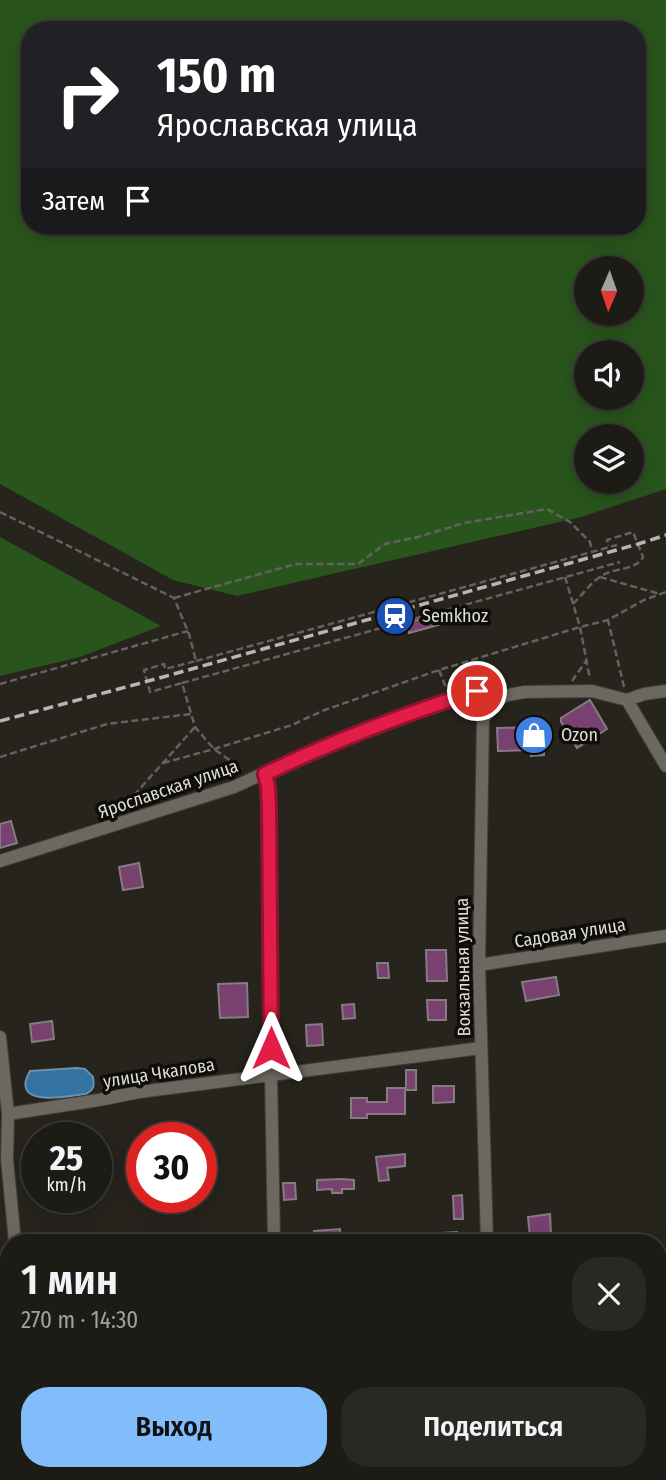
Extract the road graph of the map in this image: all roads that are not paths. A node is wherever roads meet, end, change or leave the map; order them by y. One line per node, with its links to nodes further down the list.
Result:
1 (666, 691): 3 (street)
2 (500, 699): 3 (street); 5 (street, Ярославская улица); 8 (street, Вокзальная улица)
3 (627, 700): 4 (street)
4 (666, 766)
5 (262, 775): 6 (street, Ярославская улица); 11 (street)
6 (0, 862)
7 (666, 936): 8 (street, Садовая улица)
8 (479, 965): 10 (street, Вокзальная улица)
9 (0, 1037): 12 (street)
10 (481, 1048): 11 (street, улица Чкалова); 16 (street, Вокзальная улица)
11 (271, 1074): 12 (street, улица Чкалова); 15 (street)
12 (8, 1114): 13 (street)
13 (3, 1159): 14 (street)
14 (14, 1234)
15 (274, 1234)
16 (487, 1234)

